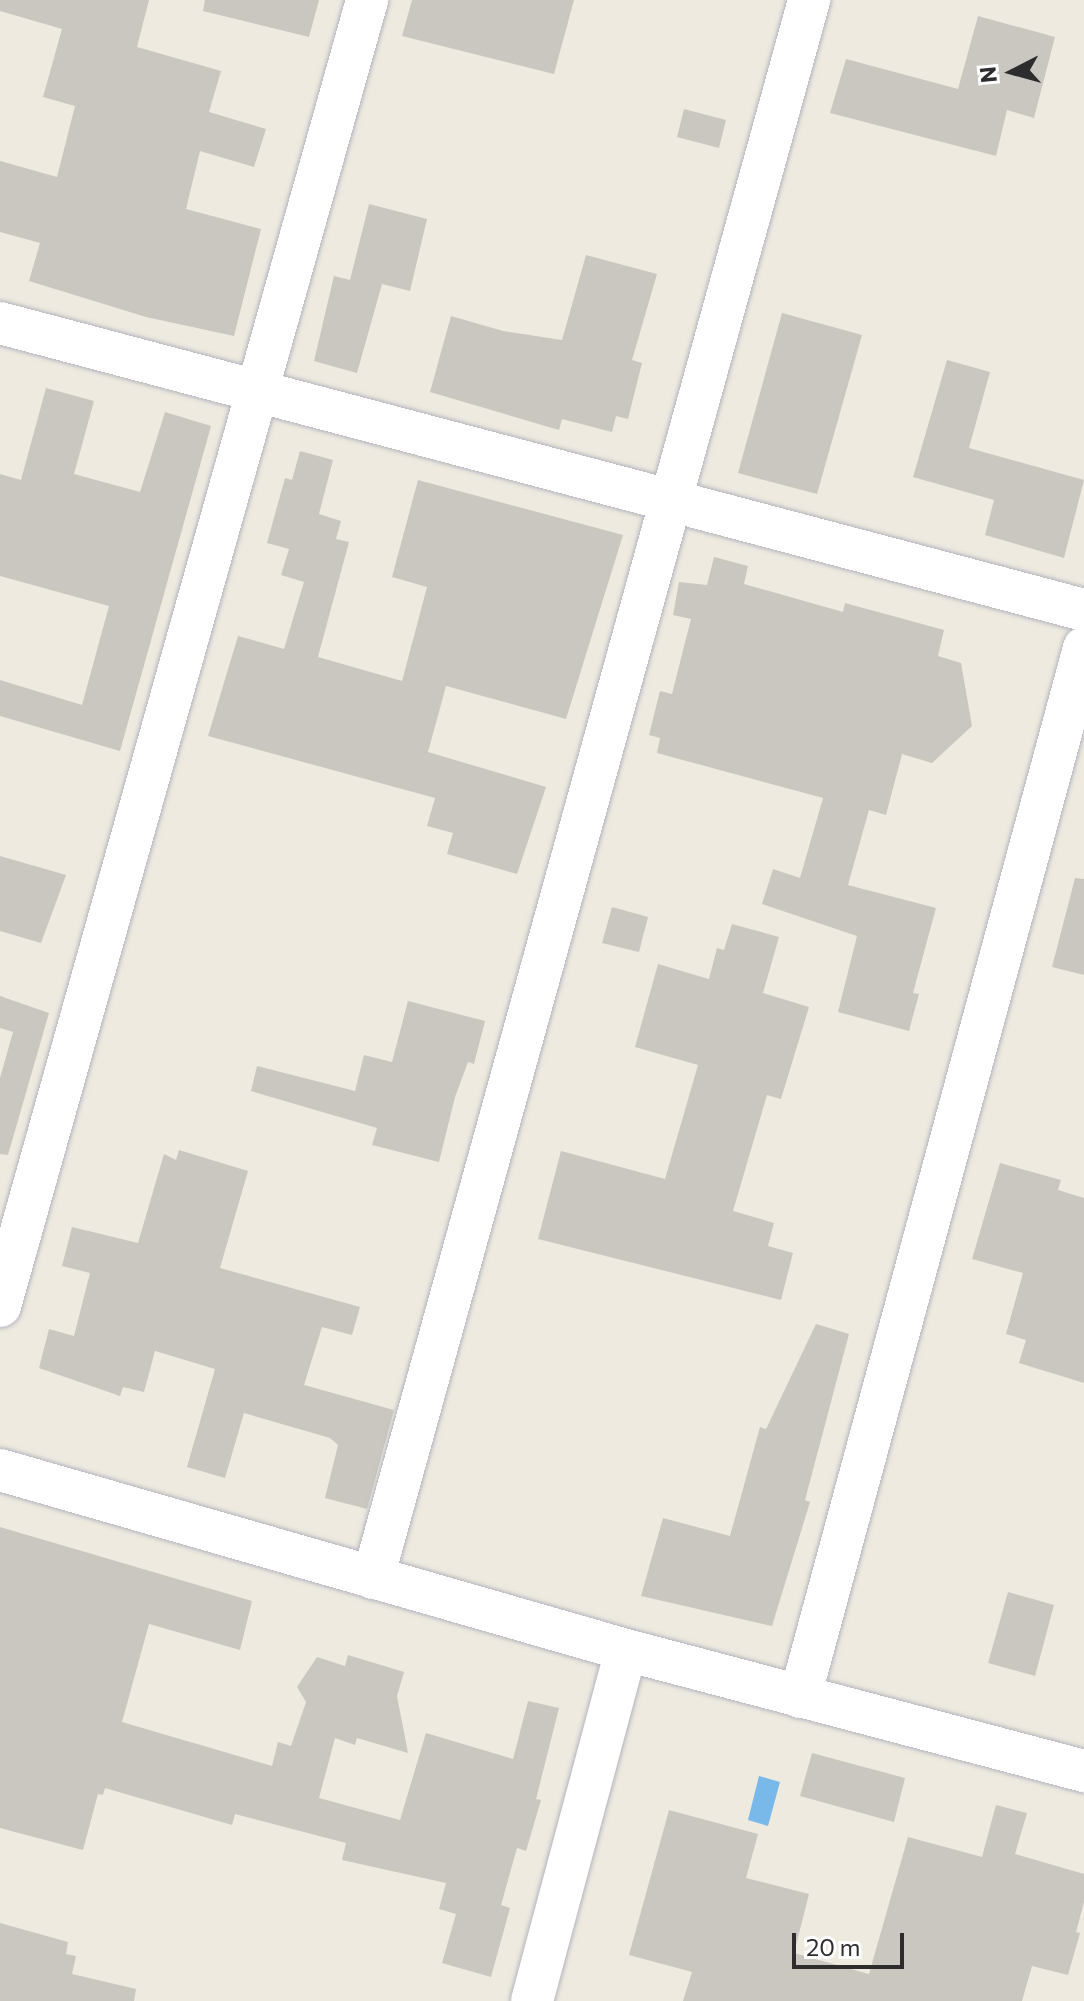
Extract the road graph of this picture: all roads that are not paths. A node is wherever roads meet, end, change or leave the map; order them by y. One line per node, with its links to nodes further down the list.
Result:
1 (367, 0): 4 (street)
2 (809, 0): 5 (street)
3 (0, 323): 4 (street)
4 (258, 393): 5 (street); 8 (street)
5 (669, 503): 6 (street); 10 (street)
6 (1084, 610)
7 (1084, 648): 12 (street)
8 (0, 1306)
9 (0, 1470): 10 (street)
10 (373, 1578): 11 (street)
11 (626, 1650): 12 (street); 14 (street)
12 (800, 1697): 13 (street)
13 (1084, 1771)
14 (532, 2001)

